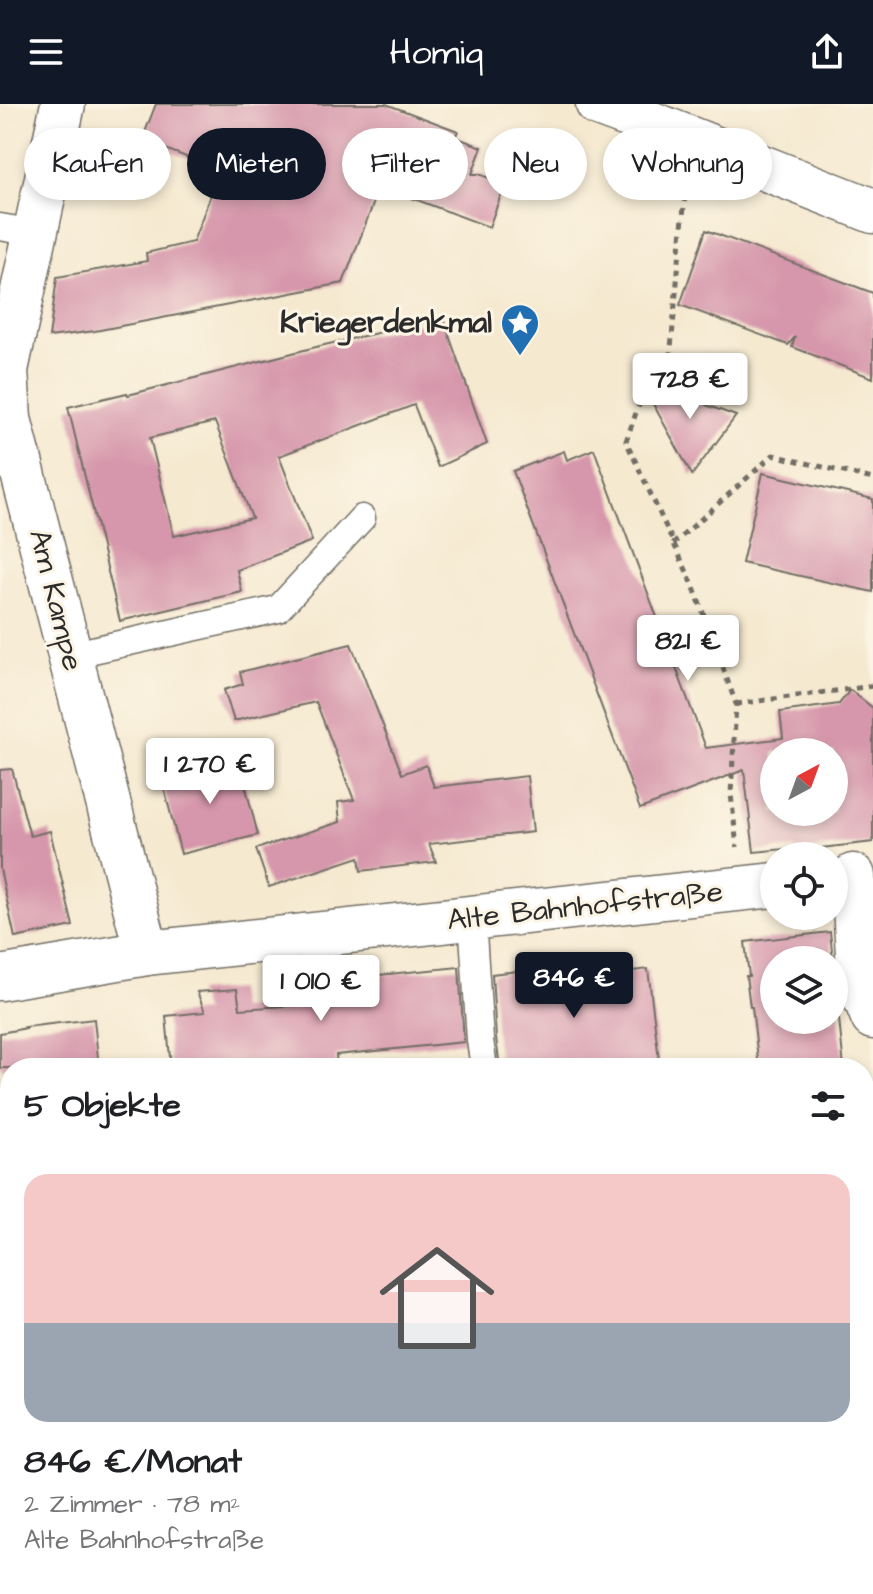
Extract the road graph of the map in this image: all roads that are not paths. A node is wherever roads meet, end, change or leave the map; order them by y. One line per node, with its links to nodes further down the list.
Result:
1 (63, 104): 5 (street, Am Kampe)
2 (598, 104): 3 (street)
3 (670, 123): 4 (street)
4 (873, 211)
5 (18, 230): 7 (street, Am Kampe)
6 (362, 518): 7 (lane)
7 (70, 655): 11 (street, Am Kampe)
8 (853, 876): 13 (street)
9 (758, 887): 10 (street, Alte Bahnhofstraße)
10 (472, 918): 11 (street, Alte Bahnhofstraße); 14 (lane)
11 (147, 953): 12 (street, Alte Bahnhofstraße)
12 (0, 978)
13 (873, 1017)
14 (483, 1058)

